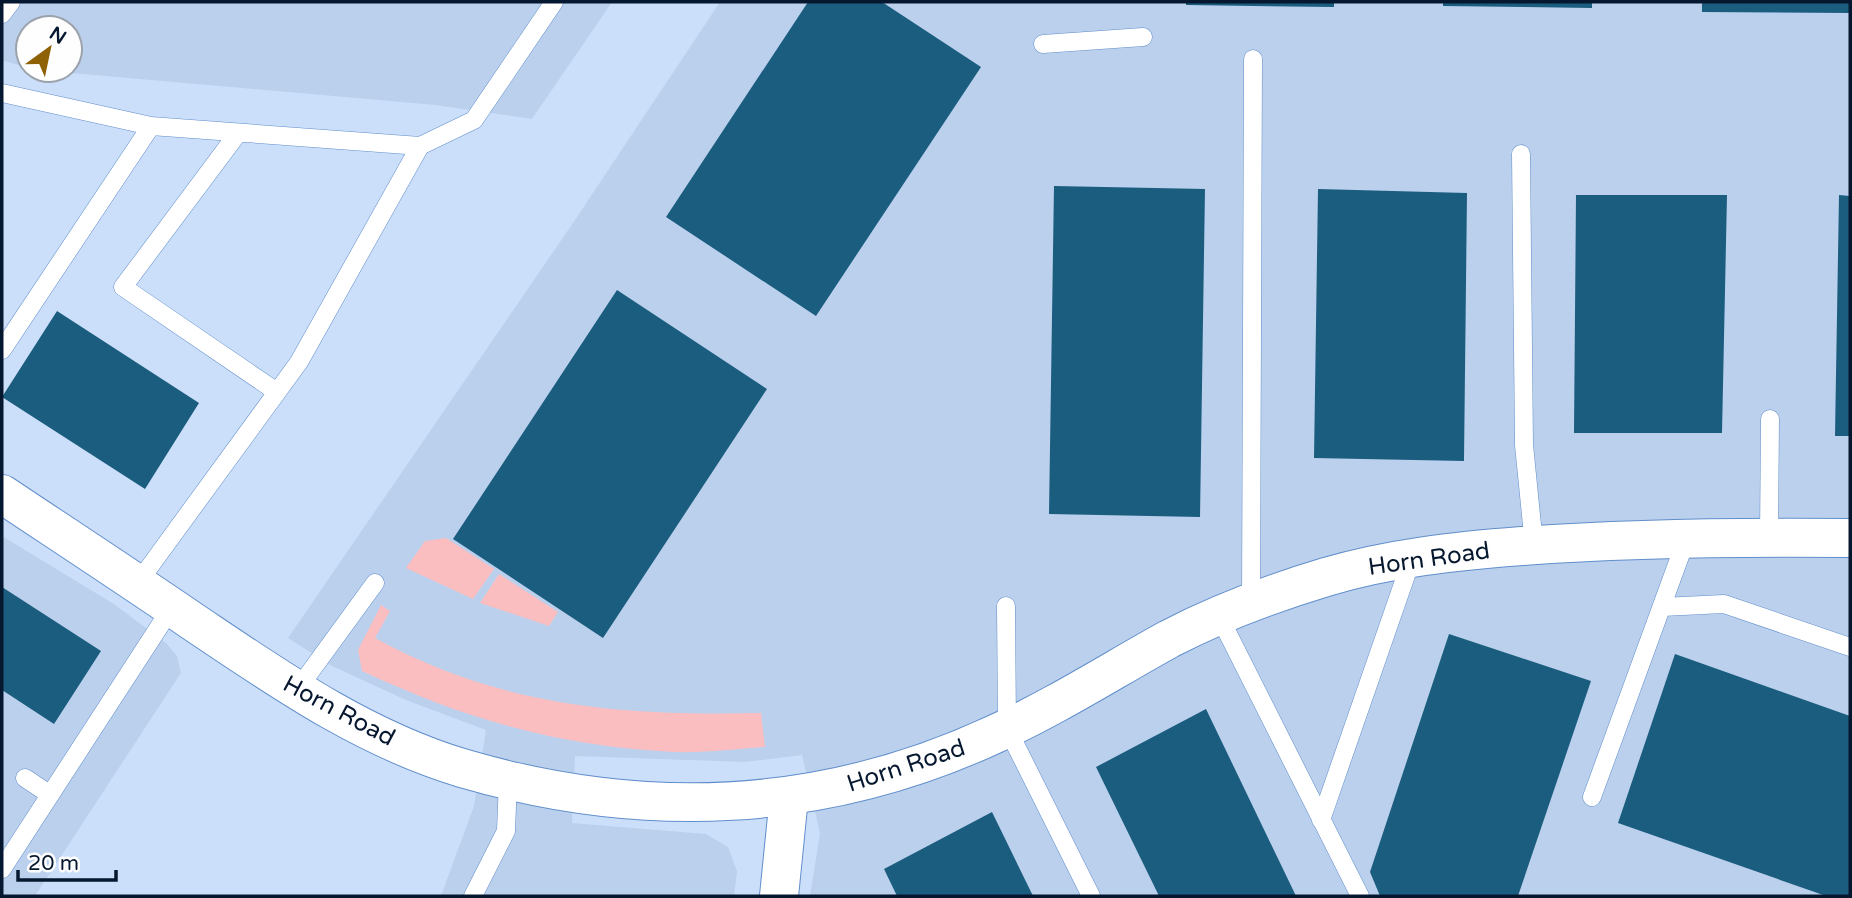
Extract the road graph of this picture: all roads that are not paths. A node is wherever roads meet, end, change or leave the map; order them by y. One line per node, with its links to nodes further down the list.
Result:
1 (10, 2): 3 (lane)
2 (555, 2): 10 (lane)
3 (2, 14)
4 (1143, 37): 5 (lane)
5 (1044, 44)
6 (1253, 59): 26 (lane)
7 (2, 93): 8 (lane)
8 (151, 126): 9 (lane); 12 (lane)
9 (238, 133): 10 (lane); 13 (lane)
10 (420, 146): 13 (lane)
11 (1521, 154): 19 (lane)
12 (2, 350)
13 (277, 392): 22 (lane)
14 (1770, 419): 17 (lane)
15 (2, 494): 22 (street, Horn Road)
16 (1687, 537): 17 (street, Horn Road); 19 (street, Horn Road); 25 (lane)
17 (1769, 537): 18 (street, Horn Road)
18 (1850, 538)
19 (1534, 545): 20 (street, Horn Road)
20 (1412, 558): 26 (street, Horn Road); 35 (lane)
21 (375, 583): 28 (lane)
22 (137, 584): 24 (street, Horn Road)
23 (1006, 606): 29 (lane)
24 (172, 607): 28 (street, Horn Road); 32 (lane)
25 (1662, 607): 27 (lane); 34 (lane)
26 (1235, 609): 29 (street, Horn Road); 35 (lane)
27 (1850, 647)
28 (297, 690): 31 (street, Horn Road)
29 (1007, 728): 33 (street, Horn Road); 39 (lane)
30 (25, 778): 32 (lane)
31 (508, 780): 33 (street, Horn Road); 37 (lane)
32 (50, 794): 36 (lane)
33 (789, 797): 38 (street)
34 (1592, 797)
35 (1321, 820): 40 (lane)
36 (2, 869)
37 (473, 896)
38 (779, 896)
39 (1091, 896)
40 (1360, 896)

